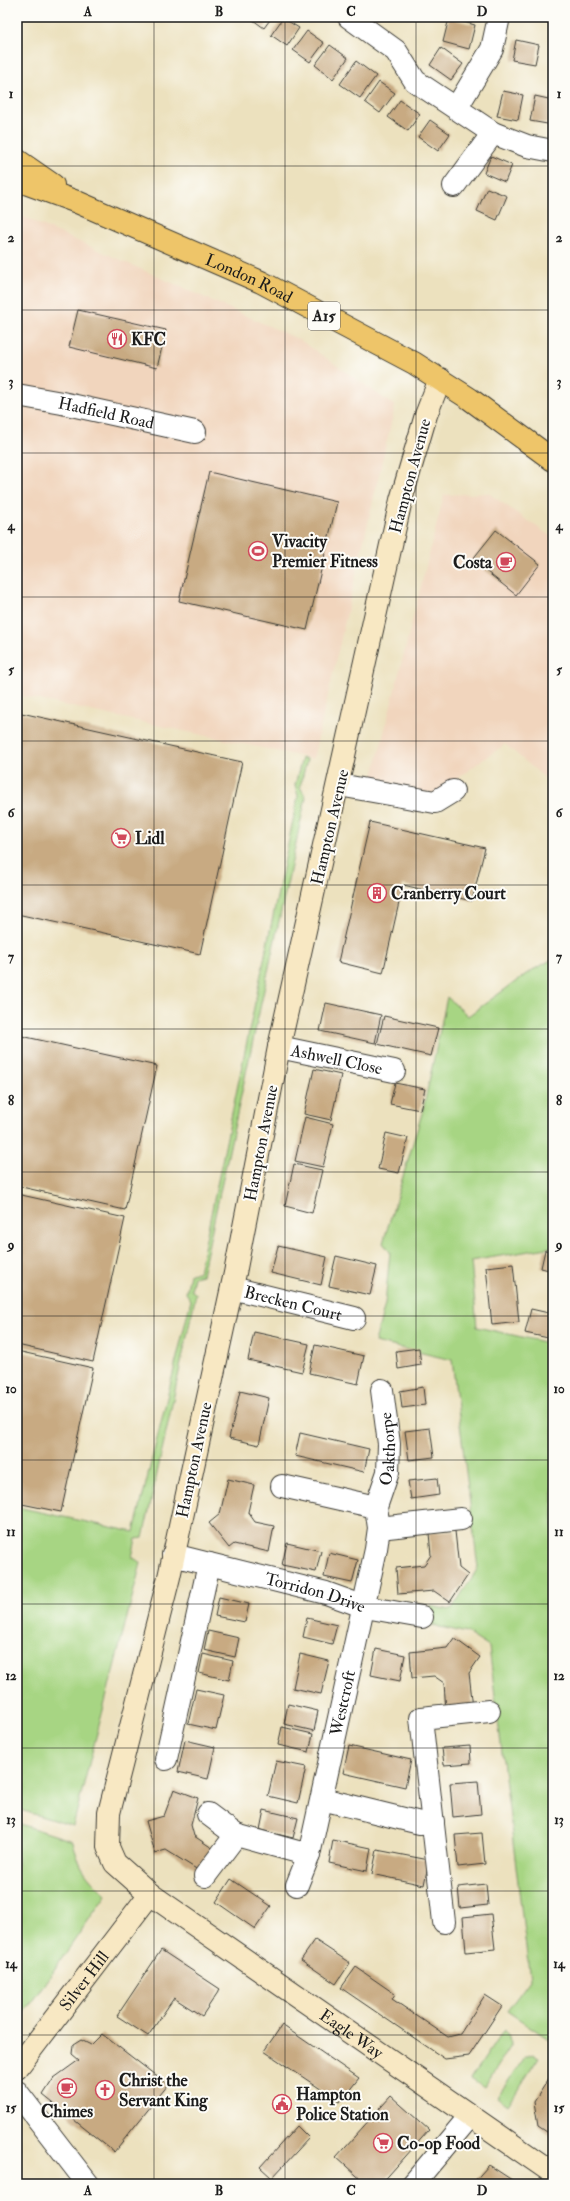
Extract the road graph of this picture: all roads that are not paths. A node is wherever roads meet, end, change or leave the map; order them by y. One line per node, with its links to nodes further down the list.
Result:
1 (349, 17): 3 (street)
2 (498, 17): 3 (street)
3 (457, 107): 4 (street)
4 (493, 133): 5 (street); 8 (street)
5 (553, 151)
6 (17, 160): 9 (main road, London Road / A15)
7 (17, 180): 9 (main road, London Road / A15)
8 (454, 186)
9 (77, 202): 10 (main road, London Road / A15)
10 (440, 379): 13 (main road, London Road / A15); 14 (street, Hampton Avenue)
11 (17, 395): 12 (street, Hadfield Road)
12 (195, 432)
13 (553, 460)
14 (339, 785): 15 (street); 16 (street, Hampton Avenue)
15 (453, 791)
16 (279, 1047): 17 (street, Ashwell Close); 18 (street, Hampton Avenue)
17 (394, 1072)
18 (232, 1288): 19 (street, Brecken Court); 24 (street, Hampton Avenue)
19 (354, 1318)
20 (382, 1390): 22 (street, Oakthorpe)
21 (282, 1486): 22 (street, Oakthorpe)
22 (377, 1517): 23 (street, Oakthorpe); 26 (street, Oakthorpe)
23 (461, 1519)
24 (173, 1555): 25 (street, Torridon Drive); 37 (street, Hampton Avenue)
25 (209, 1564): 26 (street, Torridon Drive); 29 (street)
26 (365, 1607): 27 (street, Torridon Drive); 30 (street, Westcroft)
27 (422, 1617)
28 (489, 1712): 32 (street)
29 (166, 1759)
30 (322, 1799): 32 (street); 34 (street, Westcroft)
31 (208, 1814): 33 (street)
32 (433, 1822): 38 (street)
33 (236, 1835): 34 (street); 35 (street)
34 (309, 1855): 36 (street, Westcroft)
35 (204, 1876)
36 (296, 1885)
37 (150, 1894): 39 (street, Silver Hill); 41 (street, Eagle Way)
38 (444, 1922)
39 (17, 2068)
40 (17, 2092): 43 (street)
41 (470, 2116): 42 (street, Eagle Way); 44 (street)
42 (553, 2173)
43 (88, 2184)
44 (413, 2184)

